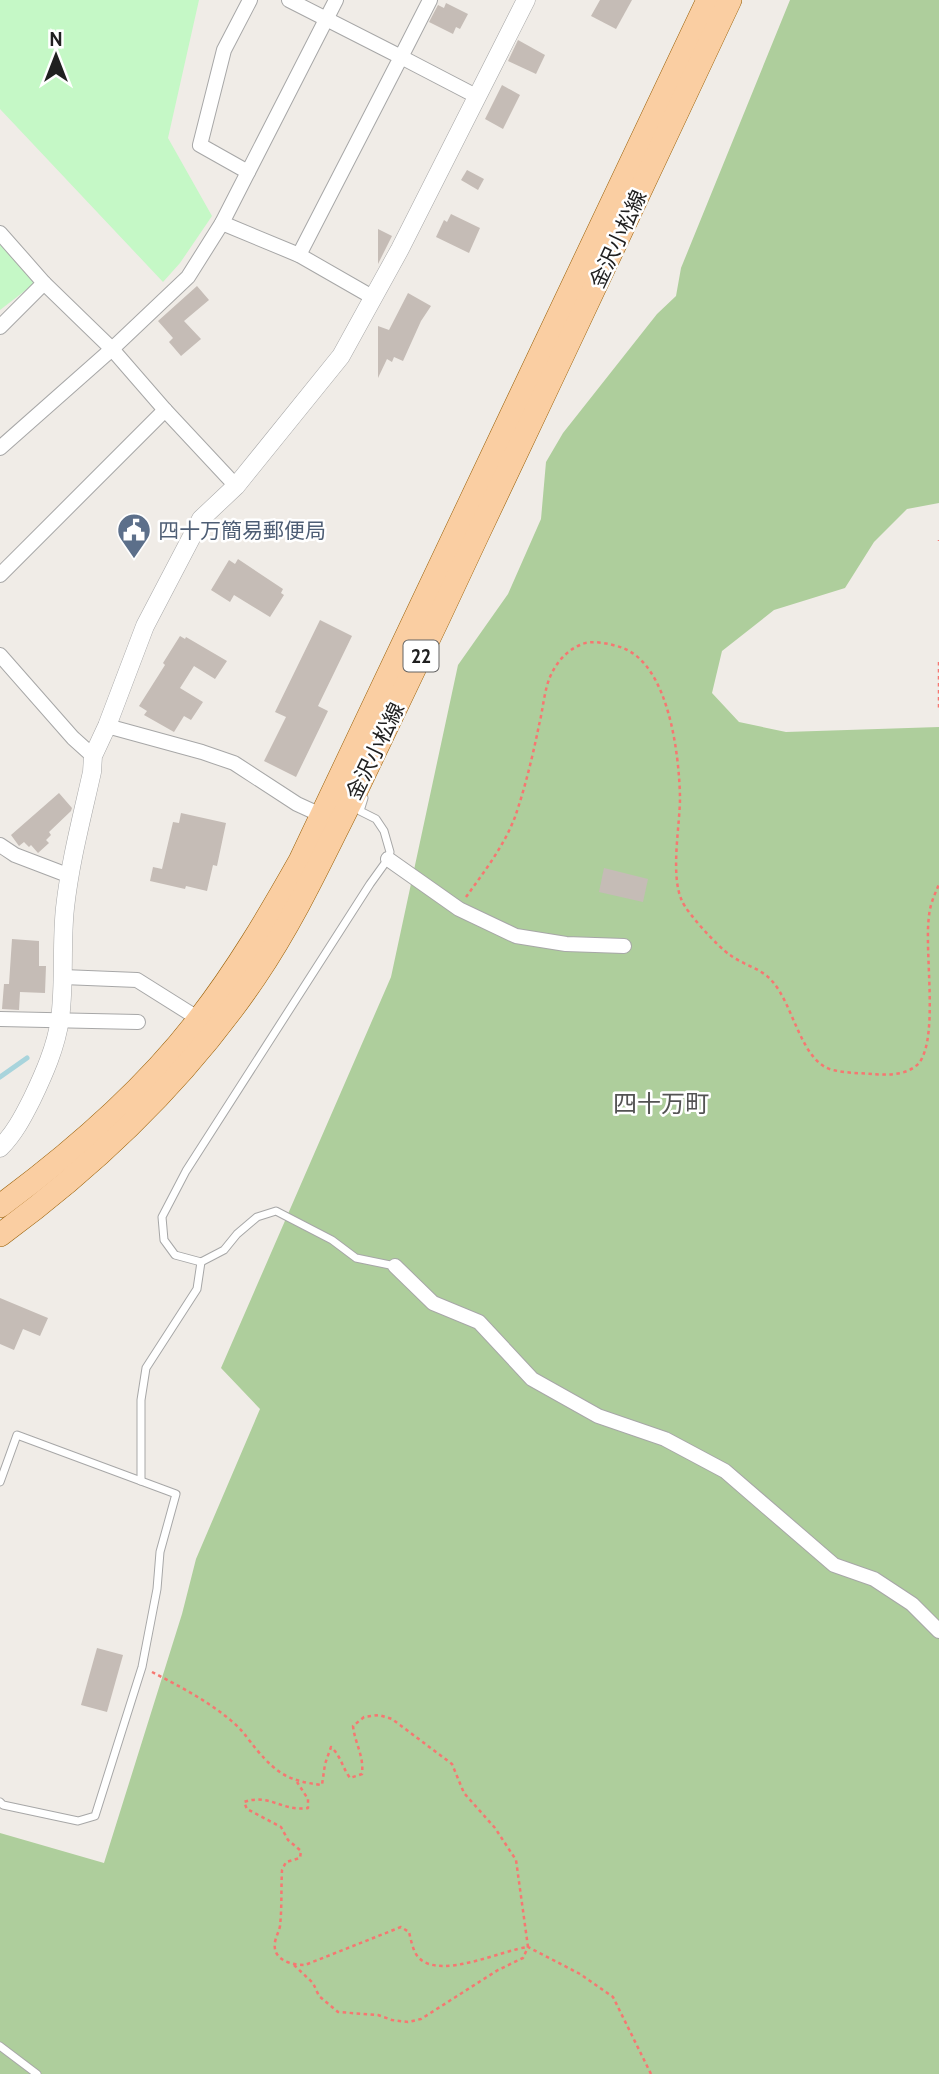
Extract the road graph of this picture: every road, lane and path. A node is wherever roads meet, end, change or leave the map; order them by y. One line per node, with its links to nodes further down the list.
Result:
1 (250, 0): 11 (street)
2 (289, 0): 8 (street)
3 (336, 0): 8 (street)
4 (430, 0): 9 (street)
5 (526, 0): 10 (street)
6 (708, 0): 29 (main road, 金沢小松線 / 22)
7 (730, 0): 25 (main road, 金沢小松線 / 22)
8 (327, 18): 9 (street); 11 (street)
9 (401, 57): 10 (street); 14 (street)
10 (476, 96): 16 (street)
11 (248, 172): 12 (street)
12 (222, 223): 14 (street); 18 (street)
13 (0, 233): 15 (street)
14 (299, 255): 16 (street)
15 (44, 283): 17 (street); 18 (street)
16 (374, 299): 21 (street)
17 (0, 327)
18 (112, 349): 19 (street); 20 (street)
19 (165, 410): 21 (street); 22 (street)
20 (0, 448)
21 (236, 486): 27 (street)
22 (0, 575)
23 (0, 655): 28 (street)
24 (939, 662): 26 (path)
25 (396, 708): 31 (lane); 43 (main road, 金沢小松線 / 22)
26 (939, 708)
27 (107, 726): 28 (street); 29 (street)
28 (93, 756): 32 (street)
29 (321, 815): 38 (main road, 金沢小松線 / 22)
30 (0, 845): 32 (street)
31 (388, 859): 34 (street); 44 (lane)
32 (70, 876): 36 (street)
33 (939, 884): 34 (path)
34 (458, 909): 35 (street)
35 (624, 946)
36 (63, 977): 38 (street); 39 (street)
37 (0, 1019): 39 (street)
38 (199, 1019): 42 (main road, 金沢小松線 / 22)
39 (60, 1020): 40 (street); 41 (street)
40 (138, 1022)
41 (0, 1148)
42 (0, 1206)
43 (0, 1235)
44 (201, 1262): 45 (lane); 46 (lane)
45 (395, 1266): 48 (street)
46 (141, 1481): 47 (lane); 49 (lane)
47 (0, 1482)
48 (939, 1631)
49 (142, 1667): 50 (path); 51 (lane)
50 (297, 1782): 52 (path); 53 (path)
51 (0, 1802)
52 (528, 1947): 53 (path); 53 (path); 56 (path)
53 (294, 1965)
54 (0, 2046): 55 (lane)
55 (37, 2074)
56 (651, 2074)

